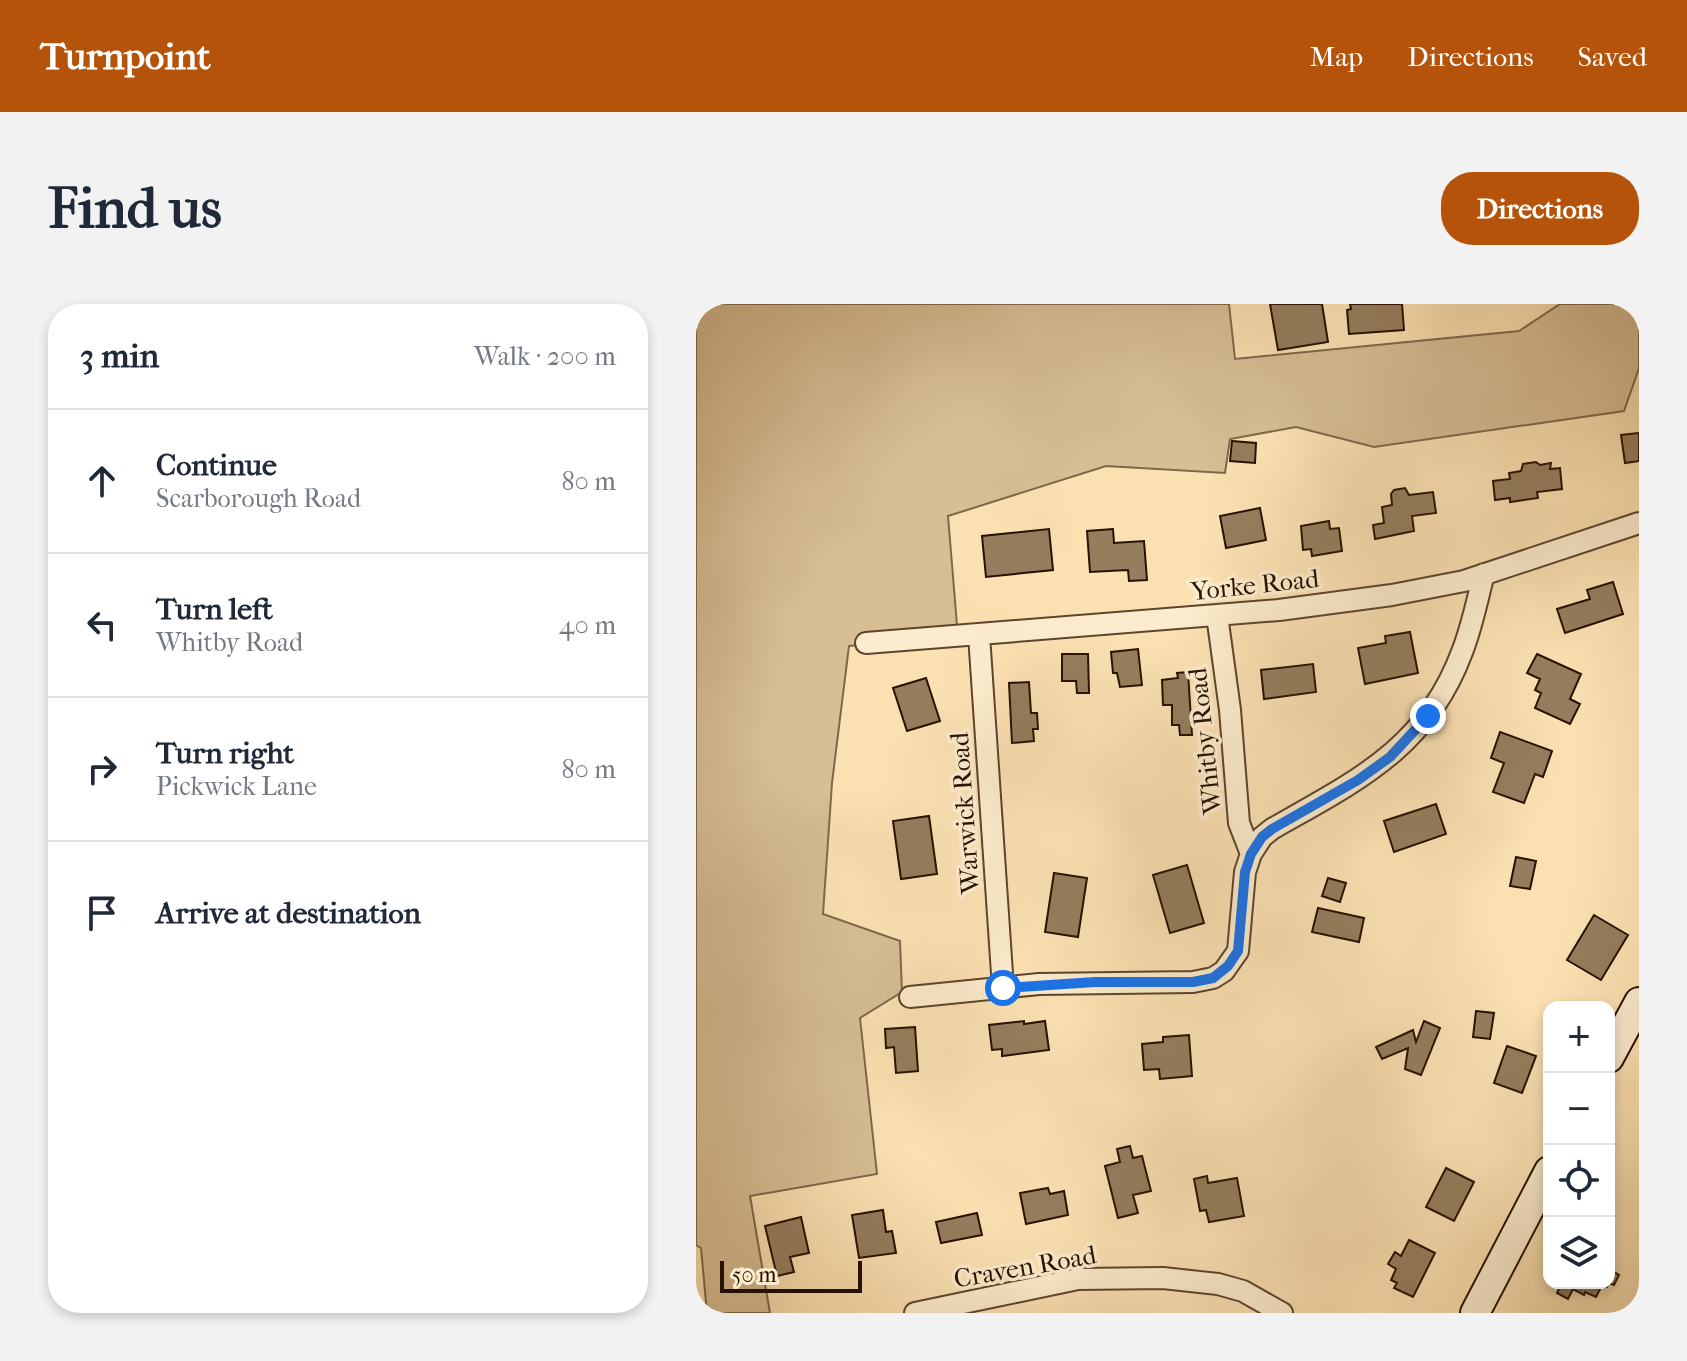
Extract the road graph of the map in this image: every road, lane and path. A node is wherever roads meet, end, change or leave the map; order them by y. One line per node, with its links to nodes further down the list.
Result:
1 (1639, 523): 2 (street, Yorke Road)
2 (1484, 574): 3 (street, Yorke Road); 6 (street)
3 (1217, 615): 4 (street, Yorke Road); 6 (street, Whitby Road)
4 (979, 635): 5 (street, Yorke Road); 7 (street, Warwick Road)
5 (866, 643)
6 (1251, 854): 7 (street, Whitby Road)
7 (1003, 988): 8 (street)
8 (910, 997)
9 (1639, 1002): 10 (street)
10 (1615, 1047)
11 (1543, 1183): 14 (street)
12 (915, 1313): 13 (street, Craven Road)
13 (1282, 1313)
14 (1475, 1313)

